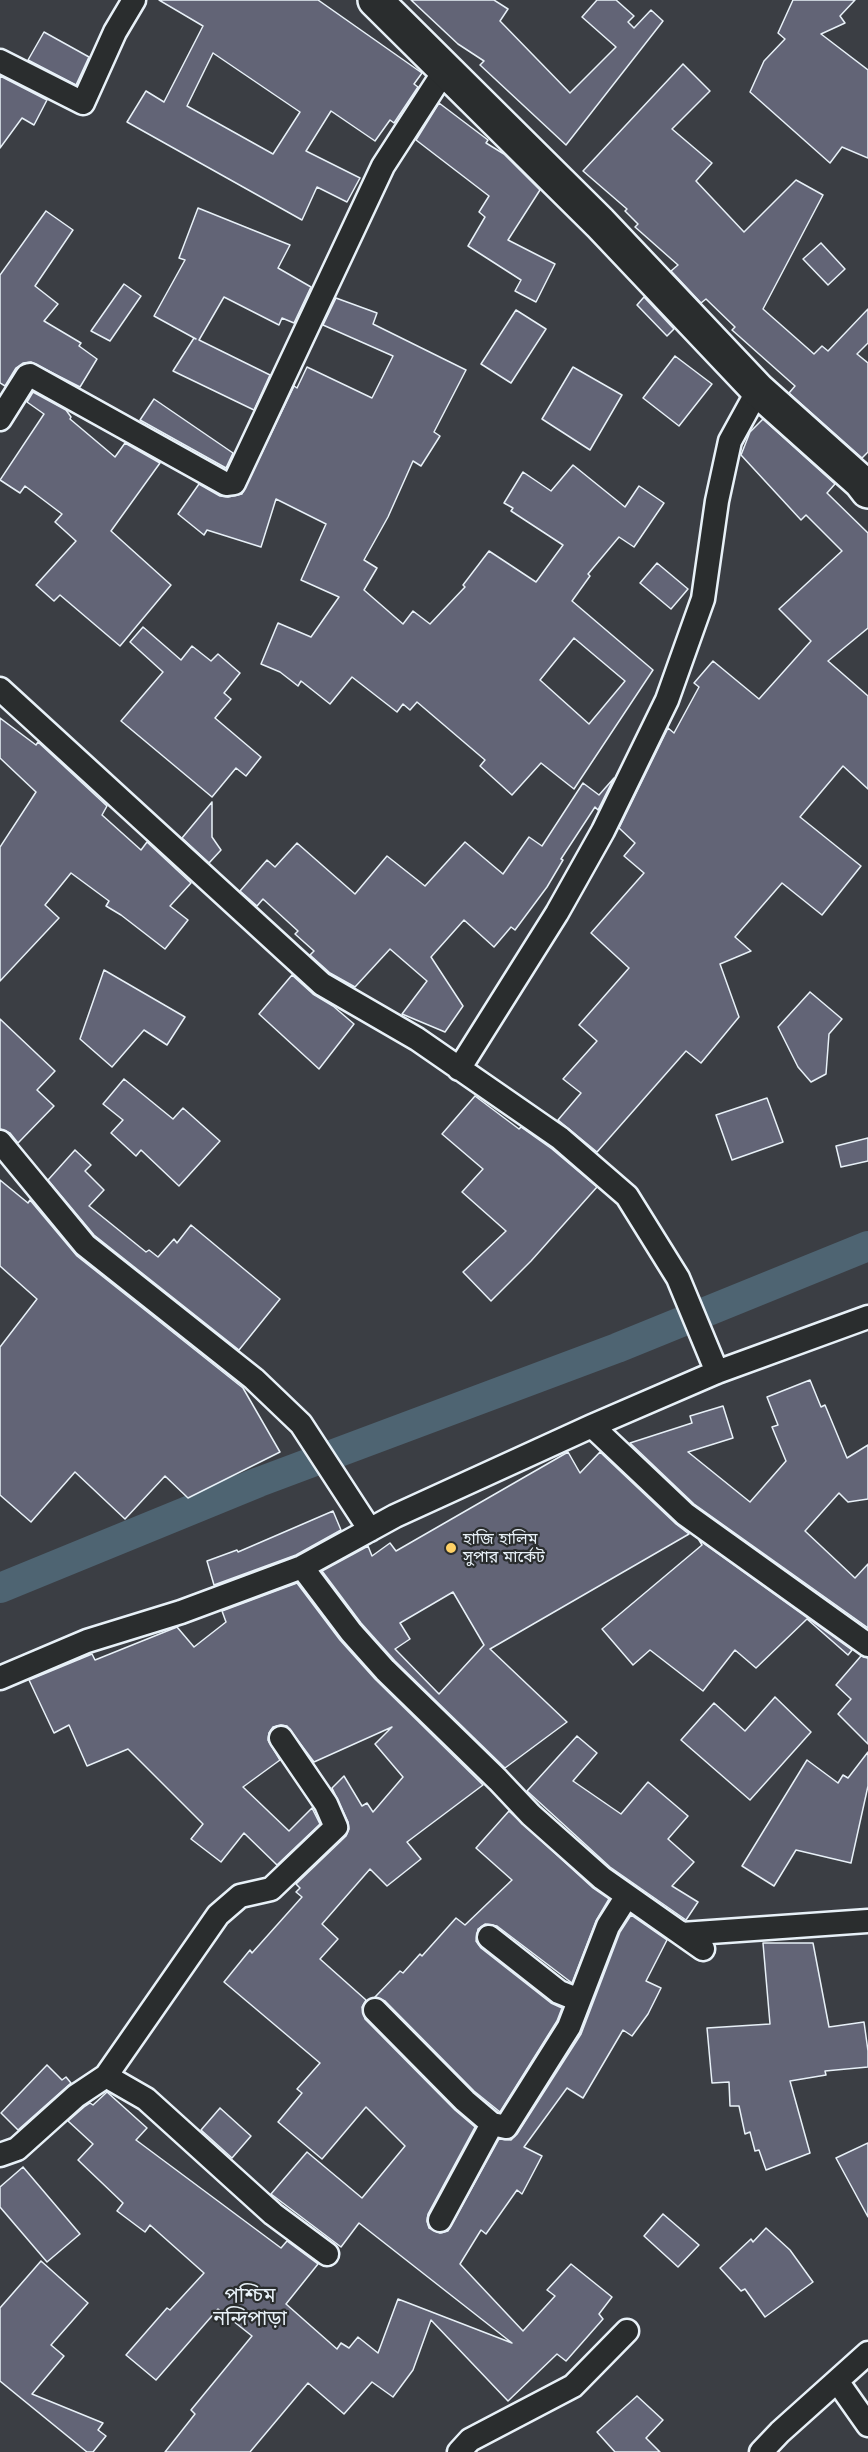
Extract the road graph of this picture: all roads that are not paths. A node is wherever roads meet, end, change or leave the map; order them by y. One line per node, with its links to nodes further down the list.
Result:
1 (134, 0): 3 (street)
2 (375, 0): 4 (street)
3 (0, 61)
4 (445, 70): 5 (street); 6 (street)
5 (758, 390): 7 (street); 9 (street)
6 (0, 419)
7 (866, 482)
8 (0, 688): 9 (street)
9 (459, 1069): 12 (street)
10 (0, 1142): 14 (street)
11 (868, 1317): 12 (street)
12 (717, 1372): 13 (street)
13 (592, 1425): 14 (street); 16 (street)
14 (370, 1530): 15 (street)
15 (302, 1567): 17 (street); 19 (street)
16 (868, 1646)
17 (0, 1678)
18 (281, 1738): 26 (street)
19 (627, 1896): 21 (street); 24 (street)
20 (868, 1921): 21 (street)
21 (682, 1934): 23 (street)
22 (489, 1937): 24 (street)
23 (703, 1948)
24 (579, 2000): 27 (street)
25 (375, 2010): 27 (street)
26 (106, 2076): 28 (street); 30 (street)
27 (492, 2124): 29 (street)
28 (0, 2155)
29 (440, 2220)
30 (327, 2254)
31 (627, 2331): 35 (street)
32 (868, 2353): 33 (street)
33 (837, 2381): 34 (street); 36 (street)
34 (868, 2425)
35 (459, 2452)
36 (761, 2452)

